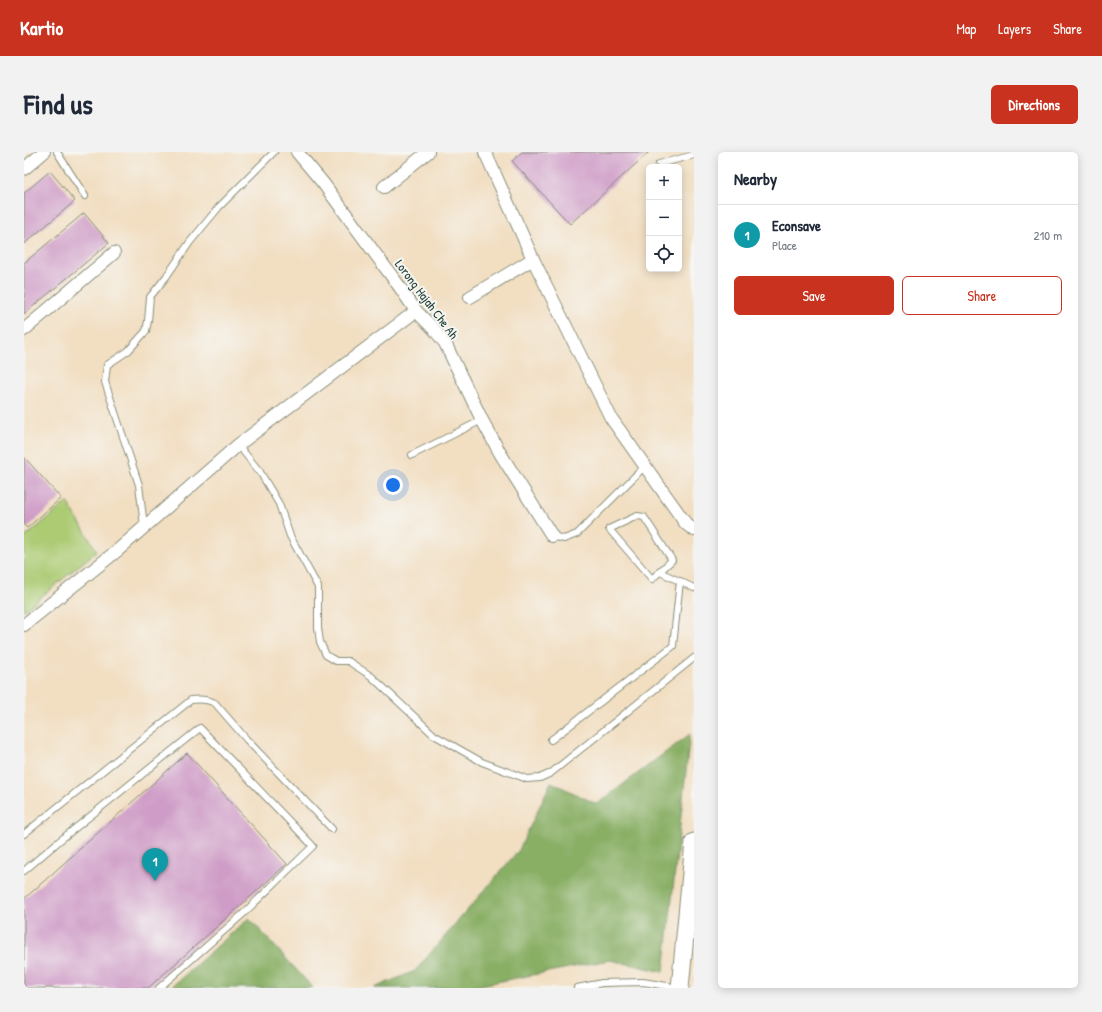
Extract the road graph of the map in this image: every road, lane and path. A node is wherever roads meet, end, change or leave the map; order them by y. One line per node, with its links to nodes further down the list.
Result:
1 (44, 152): 9 (street)
2 (57, 152): 11 (lane)
3 (274, 152): 21 (lane)
4 (297, 152): 15 (street, Lorong Hajah Che Ah)
5 (428, 152): 10 (street)
6 (485, 152): 13 (street)
7 (694, 155): 8 (lane)
8 (660, 164)
9 (24, 169)
10 (384, 187)
11 (85, 196)
12 (114, 253): 16 (street)
13 (533, 259): 14 (street); 20 (street)
14 (470, 297)
15 (416, 311): 17 (street, Lorong Hajah Che Ah); 18 (street)
16 (24, 330)
17 (482, 420): 19 (lane); 23 (street, Lorong Hajah Che Ah)
18 (238, 445): 21 (street); 28 (lane)
19 (412, 455)
20 (645, 466): 22 (street); 23 (lane)
21 (144, 527): 27 (street)
22 (694, 530)
23 (552, 536)
24 (660, 572): 24 (lane); 25 (lane)
25 (680, 581): 26 (lane); 29 (lane)
26 (694, 588)
27 (24, 625)
28 (694, 658)
29 (551, 740)
30 (332, 829): 31 (lane)
31 (24, 834)
32 (694, 842): 36 (street)
33 (24, 871): 34 (lane)
34 (159, 988)
35 (577, 988): 36 (lane)
36 (679, 988)

